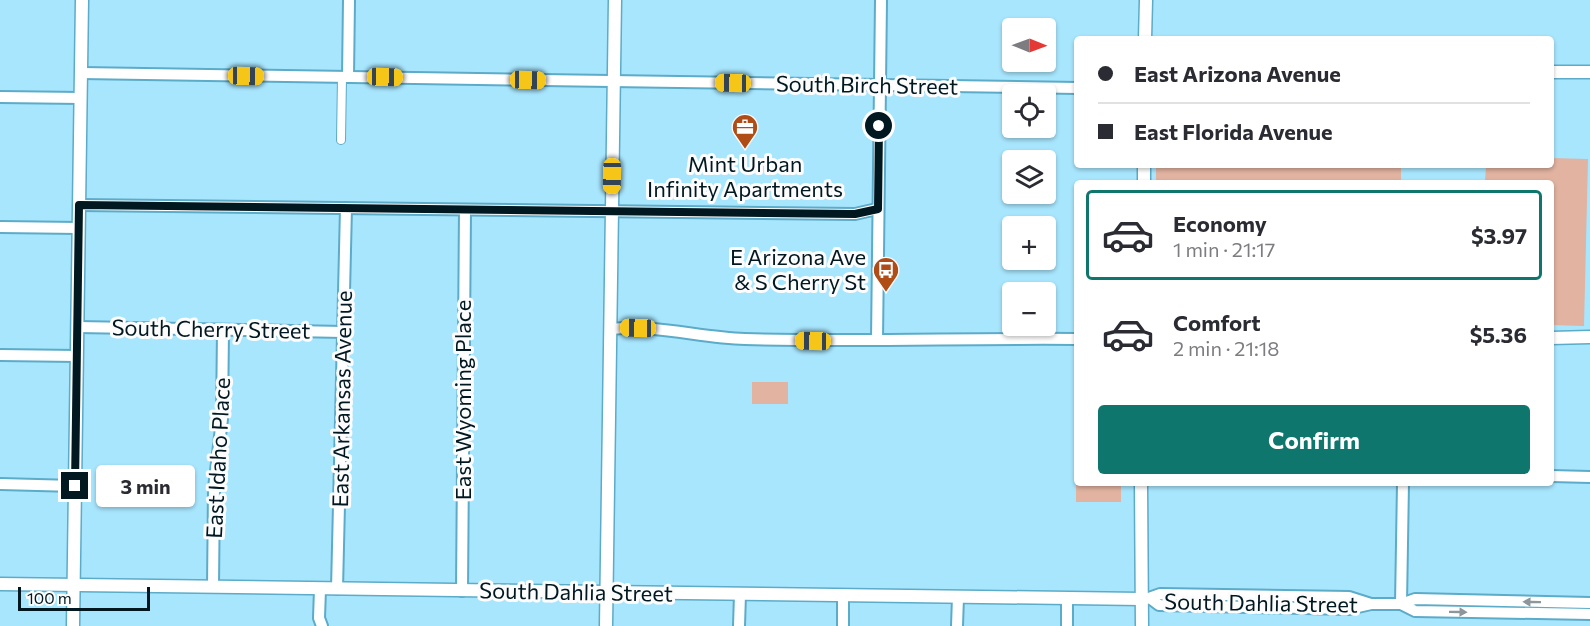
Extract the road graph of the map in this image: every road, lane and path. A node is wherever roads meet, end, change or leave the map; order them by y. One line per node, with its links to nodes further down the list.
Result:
1 (82, 0): 9 (street)
2 (349, 0): 10 (street)
3 (615, 0): 11 (street)
4 (881, 0): 12 (street)
5 (1146, 0): 6 (street)
6 (1145, 36)
7 (1554, 72): 8 (street)
8 (1590, 72)
9 (81, 74): 10 (street, South Birch Street); 15 (street)
10 (345, 77): 11 (street, South Birch Street); 16 (street)
11 (614, 82): 12 (street, South Birch Street); 21 (street)
12 (880, 85): 13 (street, South Birch Street); 19 (street)
13 (1074, 88)
14 (0, 97): 15 (street)
15 (81, 98): 17 (street)
16 (341, 140)
17 (79, 205): 18 (street); 23 (street)
18 (346, 208): 20 (street); 27 (street, East Arkansas Avenue)
19 (878, 209): 21 (street); 31 (street)
20 (465, 210): 21 (street); 45 (street, East Wyoming Place)
21 (612, 210): 25 (street)
22 (0, 227): 23 (street)
23 (79, 228): 24 (street)
24 (78, 327): 26 (street, South Cherry Street); 33 (street)
25 (610, 328): 31 (street); 46 (street)
26 (223, 330): 27 (street, South Cherry Street); 42 (street, East Idaho Place)
27 (344, 332): 44 (street, East Arkansas Avenue)
28 (1590, 337): 29 (street)
29 (1554, 338)
30 (1074, 339): 31 (street)
31 (876, 340)
32 (0, 355): 33 (street)
33 (77, 356): 37 (street)
34 (1554, 476): 35 (street)
35 (1590, 477)
36 (0, 484): 37 (street)
37 (75, 486): 41 (street)
38 (1141, 486): 51 (street)
39 (1403, 486): 53 (street)
40 (0, 584): 41 (street, South Dahlia Street)
41 (74, 585): 42 (street, South Dahlia Street); 55 (street)
42 (213, 587): 43 (street, South Dahlia Street)
43 (320, 589): 44 (street, South Dahlia Street); 56 (street)
44 (337, 589): 45 (street, South Dahlia Street)
45 (462, 591): 46 (street, South Dahlia Street)
46 (607, 593): 47 (street, South Dahlia Street); 57 (street)
47 (740, 594): 48 (street, South Dahlia Street); 58 (street)
48 (843, 596): 49 (street, South Dahlia Street); 59 (street)
49 (958, 597): 50 (street, South Dahlia Street); 60 (street)
50 (1067, 598): 51 (street, South Dahlia Street); 61 (street)
51 (1146, 599): 53 (street, South Dahlia Street); 62 (street)
52 (1590, 603): 53 (street, South Dahlia Street, one-way to 53)
53 (1401, 604): 54 (street, South Dahlia Street, one-way to 54)
54 (1590, 614)
55 (74, 626)
56 (322, 626)
57 (606, 626)
58 (739, 626)
59 (843, 626)
60 (957, 626)
61 (1066, 626)
62 (1142, 626)

